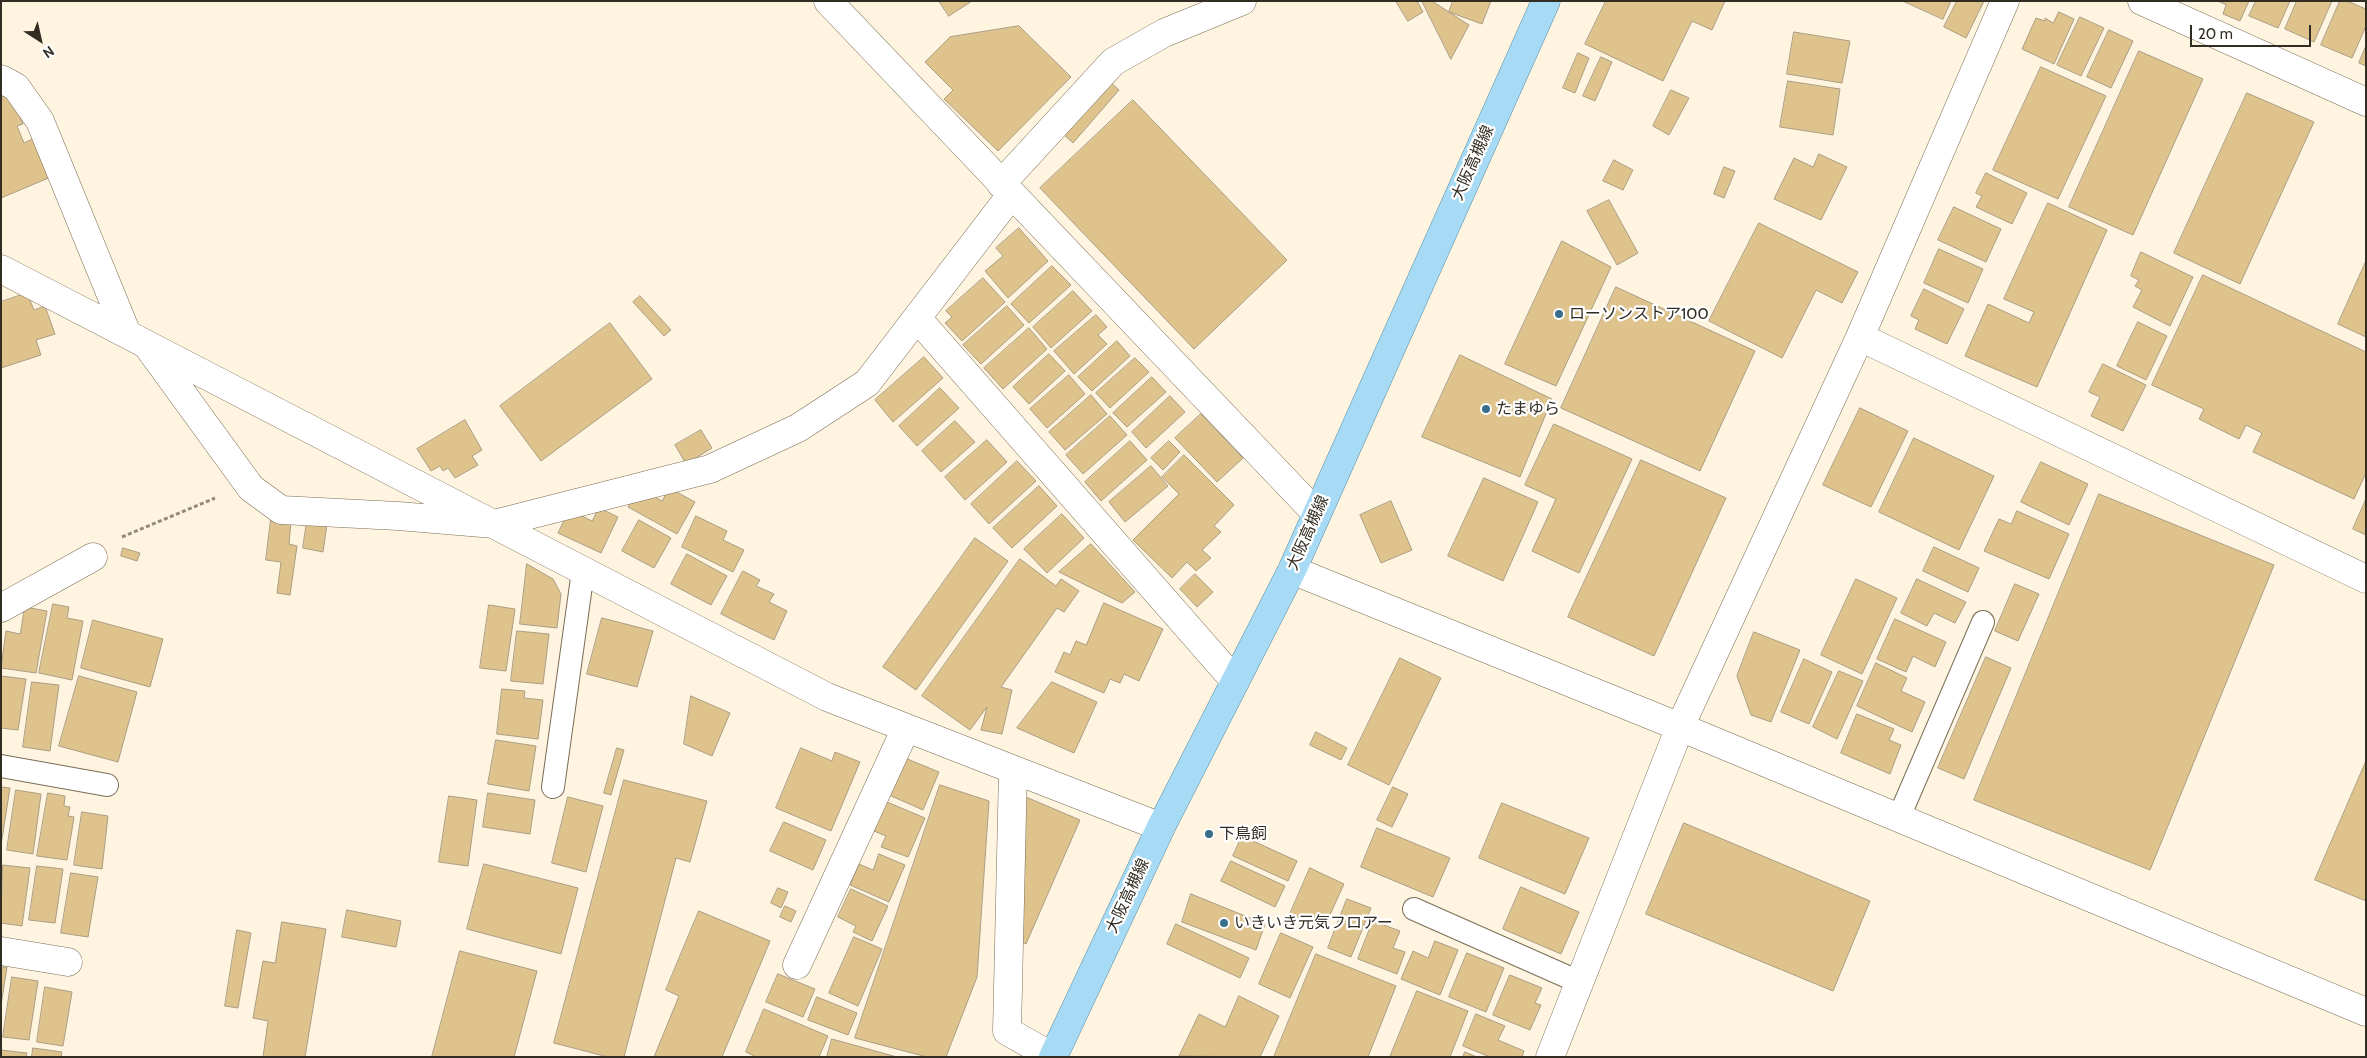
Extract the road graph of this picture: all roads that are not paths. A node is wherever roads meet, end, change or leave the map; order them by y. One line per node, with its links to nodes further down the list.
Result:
1 (828, 1): 8 (street)
2 (1242, 1): 8 (street)
3 (1546, 1): 13 (main road, 大阪高槻線)
4 (2005, 1): 11 (street)
5 (2142, 1): 7 (street)
6 (1, 79): 12 (street)
7 (2366, 102)
8 (1006, 190): 10 (street); 13 (street)
9 (1, 269): 12 (street)
10 (917, 318): 14 (street); 21 (street)
11 (1860, 338): 18 (street); 22 (street)
12 (137, 339): 14 (street); 14 (street)
13 (1316, 513): 16 (main road, 大阪高槻線)
14 (494, 524): 17 (street)
15 (93, 557): 19 (street)
16 (1292, 570): 21 (main road, 大阪高槻線); 22 (street)
17 (583, 571): 23 (street); 27 (lane)
18 (2366, 579)
19 (1, 608)
20 (1983, 622): 28 (lane)
21 (1235, 681): 29 (main road, 大阪高槻線)
22 (1680, 727): 28 (street); 34 (street)
23 (906, 728): 25 (street); 33 (street)
24 (1, 766): 26 (lane)
25 (1013, 770): 29 (street); 36 (street)
26 (107, 785)
27 (553, 787)
28 (1898, 817): 35 (street)
29 (1161, 827): 36 (main road, 大阪高槻線)
30 (1414, 909): 34 (lane)
31 (1, 951): 32 (street)
32 (68, 962)
33 (797, 965)
34 (1579, 982): 37 (street)
35 (2366, 1012)
36 (1053, 1057)
37 (1550, 1057)

